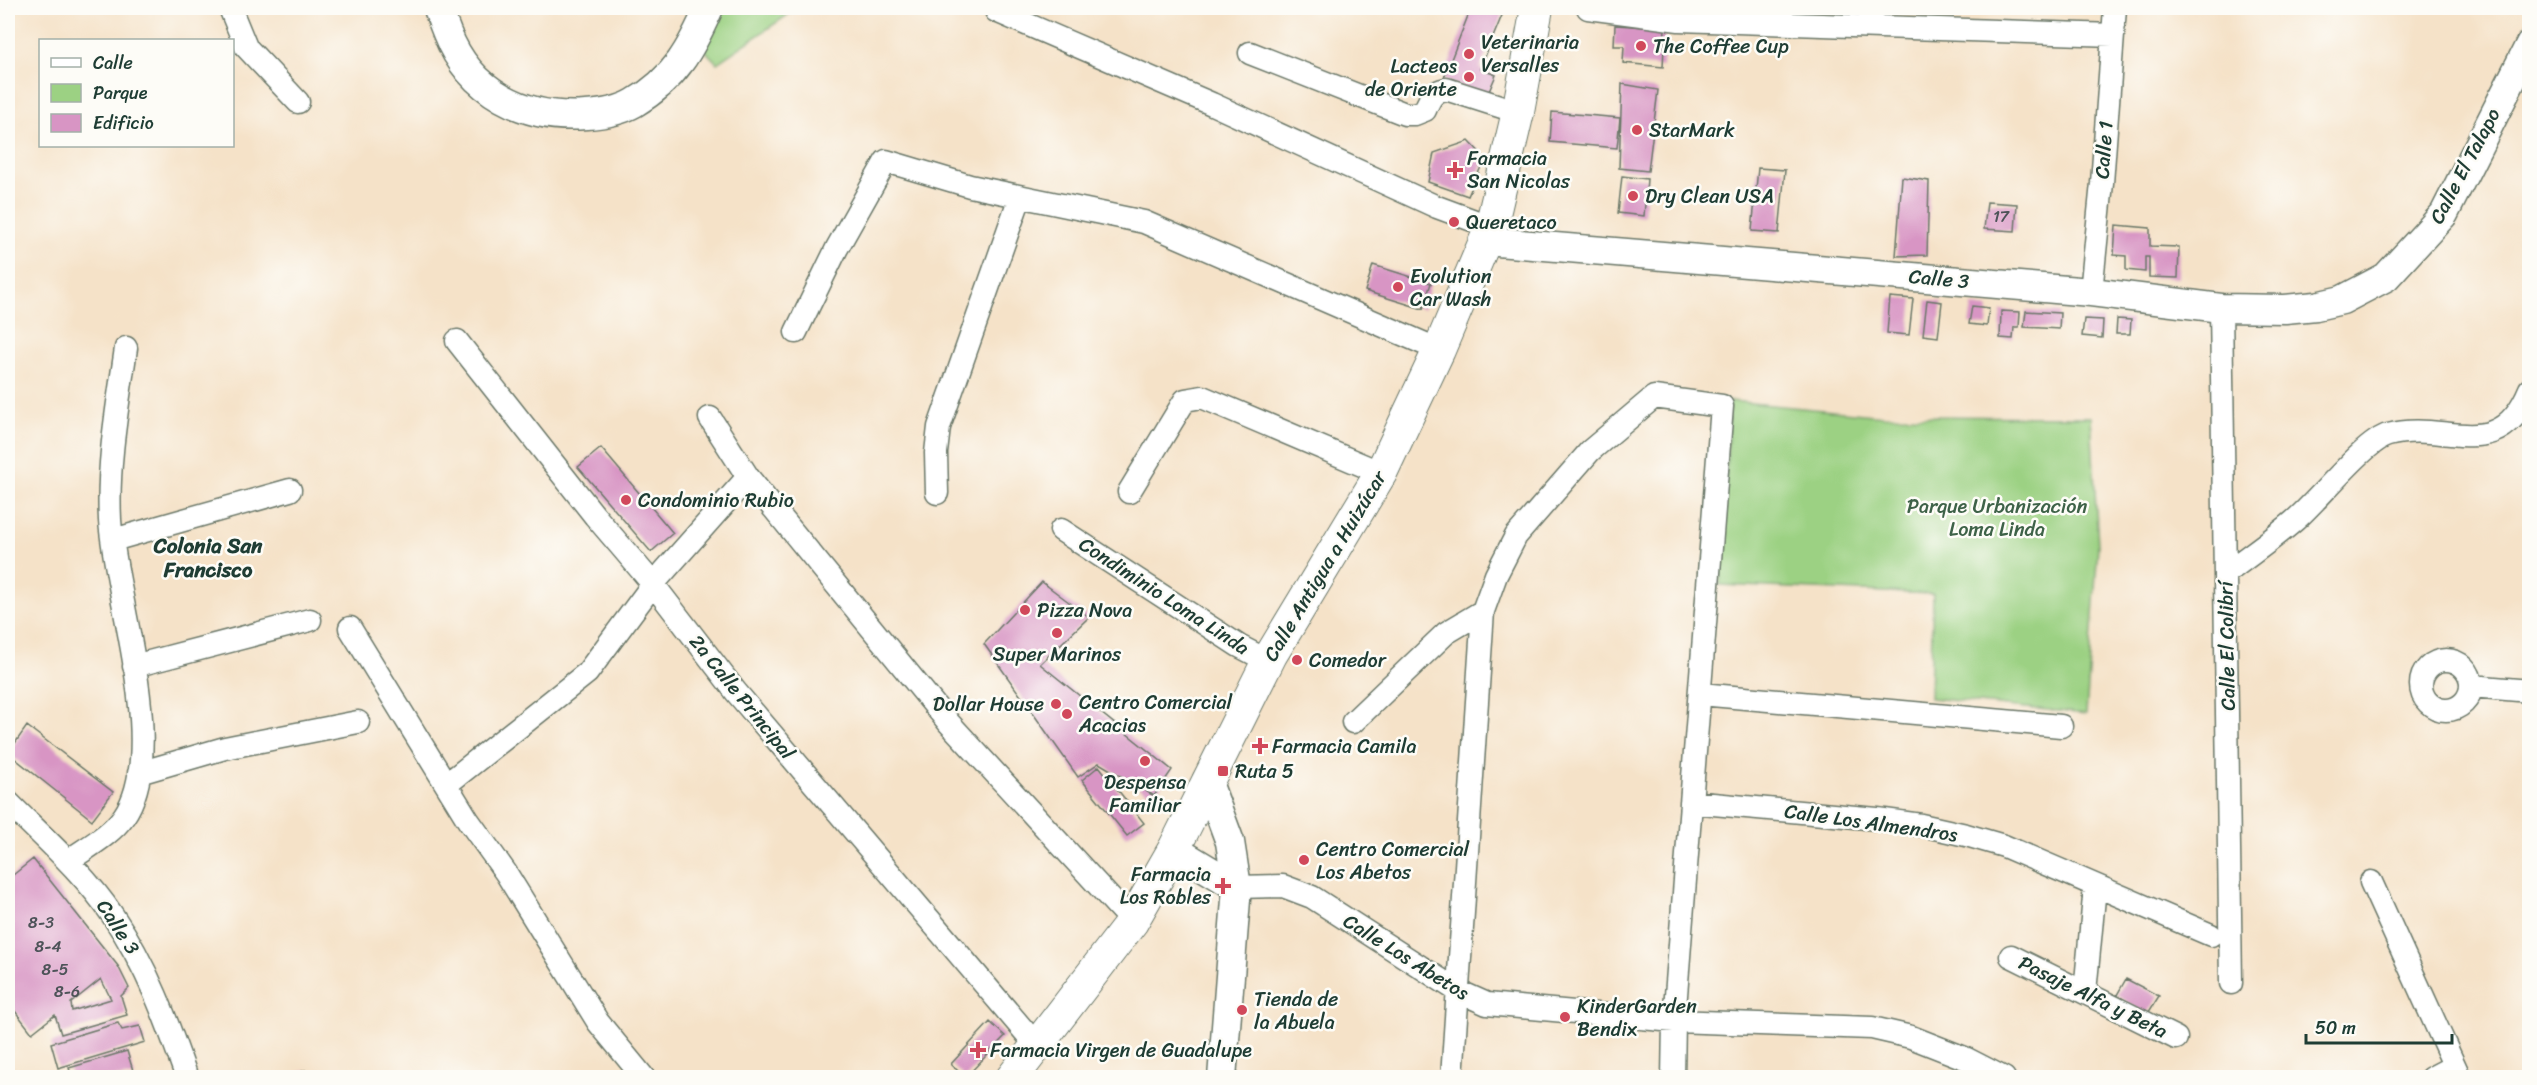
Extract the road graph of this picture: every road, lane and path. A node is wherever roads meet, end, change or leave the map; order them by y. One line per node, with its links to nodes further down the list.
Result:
1 (230, 8): 11 (street)
2 (438, 8): 3 (street)
3 (709, 8)
4 (1536, 8): 12 (main road, Calle Antigua a Huizúcar)
5 (1588, 8): 8 (street)
6 (2115, 8): 8 (street, Calle 1)
7 (996, 11): 14 (street)
8 (2113, 35): 16 (street, Calle 1)
9 (2529, 44): 15 (street, Calle El Talapo)
10 (1250, 53): 12 (street)
11 (298, 102)
12 (1518, 112): 14 (main road, Calle Antigua a Huizúcar)
13 (1020, 197): 18 (street); 21 (street); 28 (street)
14 (1488, 234): 16 (street, Calle 3); 21 (main road, Calle Antigua a Huizúcar)
15 (2386, 277): 17 (street, Calle 3)
16 (2091, 292): 17 (street, Calle 3)
17 (2221, 308): 31 (street, Calle El Colibrí)
18 (796, 332)
19 (457, 341): 32 (street, 2a Calle Principal)
20 (126, 348): 30 (street)
21 (1439, 350): 24 (main road, Calle Antigua a Huizúcar)
22 (2529, 389): 31 (street)
23 (710, 418): 25 (street)
24 (1381, 473): 27 (street); 36 (main road, Calle Antigua a Huizúcar)
25 (748, 477): 32 (street); 54 (street)
26 (290, 489): 30 (street)
27 (1129, 492)
28 (937, 493)
29 (1061, 530): 36 (street, Condiminio Loma Linda)
30 (113, 540): 37 (street)
31 (2226, 574): 57 (street, Calle El Colibrí)
32 (652, 584): 46 (street); 62 (street, 2a Calle Principal)
33 (1483, 611): 40 (street); 42 (street); 58 (street)
34 (310, 620): 37 (street)
35 (350, 627): 46 (street)
36 (1268, 661): 45 (main road, Calle Antigua a Huizúcar)
37 (134, 666): 44 (street)
38 (2471, 686): 39 (street)
39 (2529, 691)
40 (1700, 694): 43 (street); 48 (street)
41 (358, 722): 44 (street)
42 (1353, 722)
43 (2061, 726)
44 (139, 773): 50 (street)
45 (1207, 780): 49 (main road, Calle Antigua a Huizúcar); 52 (street)
46 (447, 784): 65 (street)
47 (8, 802): 50 (street, Calle 3)
48 (1691, 802): 53 (street, Calle Los Almendros); 60 (street)
49 (1174, 849): 52 (street); 54 (main road, Calle Antigua a Huizúcar)
50 (68, 861): 64 (street, Calle 3)
51 (2371, 882): 63 (street)
52 (1237, 886): 58 (street, Calle Los Abetos); 67 (street)
53 (2095, 887): 55 (street, Calle Los Almendros); 59 (street)
54 (1132, 922): 62 (main road, Calle Antigua a Huizúcar)
55 (2211, 935)
56 (2010, 956): 59 (street, Pasaje Alfa y Beta)
57 (2231, 983)
58 (1458, 991): 60 (street, Calle Los Abetos); 68 (street)
59 (2085, 992): 61 (street, Pasaje Alfa y Beta)
60 (1674, 1021): 69 (street); 70 (street, Calle Los Abetos)
61 (2176, 1038)
62 (1037, 1046): 66 (main road, Calle Antigua a Huizúcar)
63 (2457, 1072): 71 (street)
64 (187, 1077)
65 (644, 1077)
66 (1012, 1077)
67 (1222, 1077)
68 (1452, 1077)
69 (1673, 1077)
70 (2004, 1077)
71 (2431, 1077)

